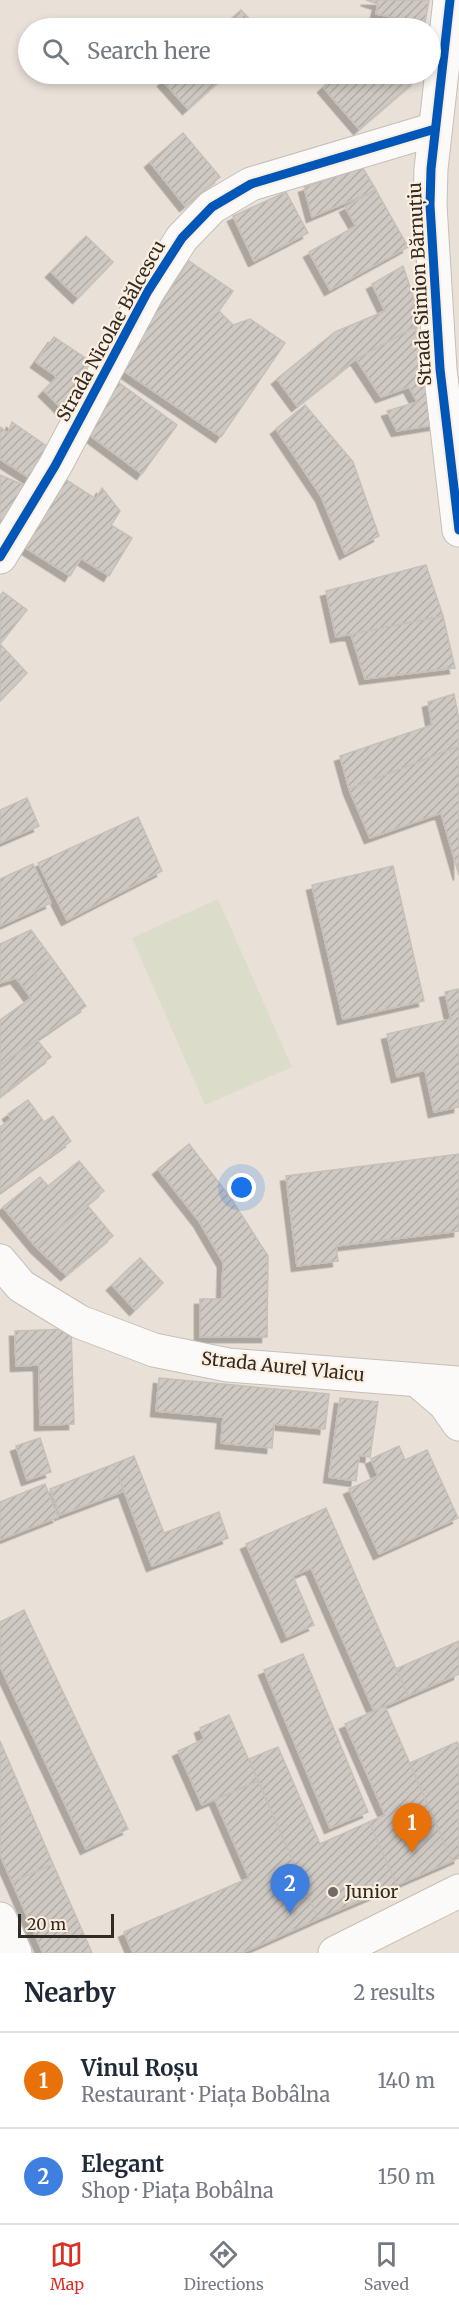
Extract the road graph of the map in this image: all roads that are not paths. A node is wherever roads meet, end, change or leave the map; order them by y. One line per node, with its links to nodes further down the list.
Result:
1 (450, 0): 2 (street, Strada Simion Bărnuțiu)
2 (441, 77)
3 (440, 84): 4 (street, Strada Simion Bărnuțiu)
4 (435, 129): 5 (street, Strada Simion Bărnuțiu); 7 (street, Strada Nicolae Bălcescu)
5 (445, 167): 6 (street, Strada Simion Bărnuțiu)
6 (459, 530)
7 (0, 557)
8 (0, 1261): 9 (street, Strada Aurel Vlaicu)
9 (418, 1381): 10 (street, Strada Aurel Vlaicu); 11 (street)
10 (459, 1383)
11 (459, 1424)
12 (459, 1891): 15 (street)
13 (0, 1919): 14 (street)
14 (15, 1953)
15 (335, 1953)

